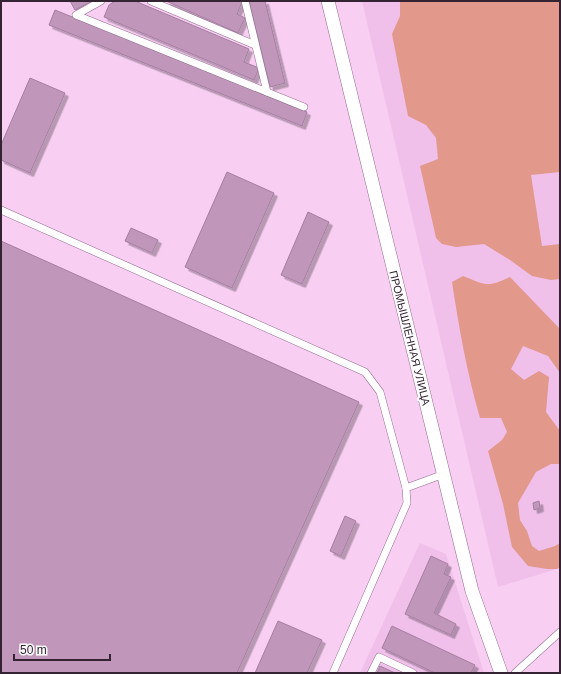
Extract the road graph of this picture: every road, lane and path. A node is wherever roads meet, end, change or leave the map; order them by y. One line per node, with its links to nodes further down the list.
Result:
1 (102, 1): 6 (lane)
2 (152, 1): 5 (lane)
3 (245, 1): 5 (lane)
4 (328, 1): 9 (street, ПРОМЫШЛЕННАЯ УЛИЦА)
5 (255, 45): 6 (lane)
6 (267, 92): 7 (lane)
7 (304, 107)
8 (1, 210): 10 (lane)
9 (444, 474): 10 (lane); 15 (street, ПРОМЫШЛЕННАЯ УЛИЦА)
10 (406, 488): 12 (lane)
11 (560, 632): 16 (lane)
12 (333, 673)
13 (371, 673): 14 (lane)
14 (413, 673)
15 (501, 673)
16 (515, 673)

